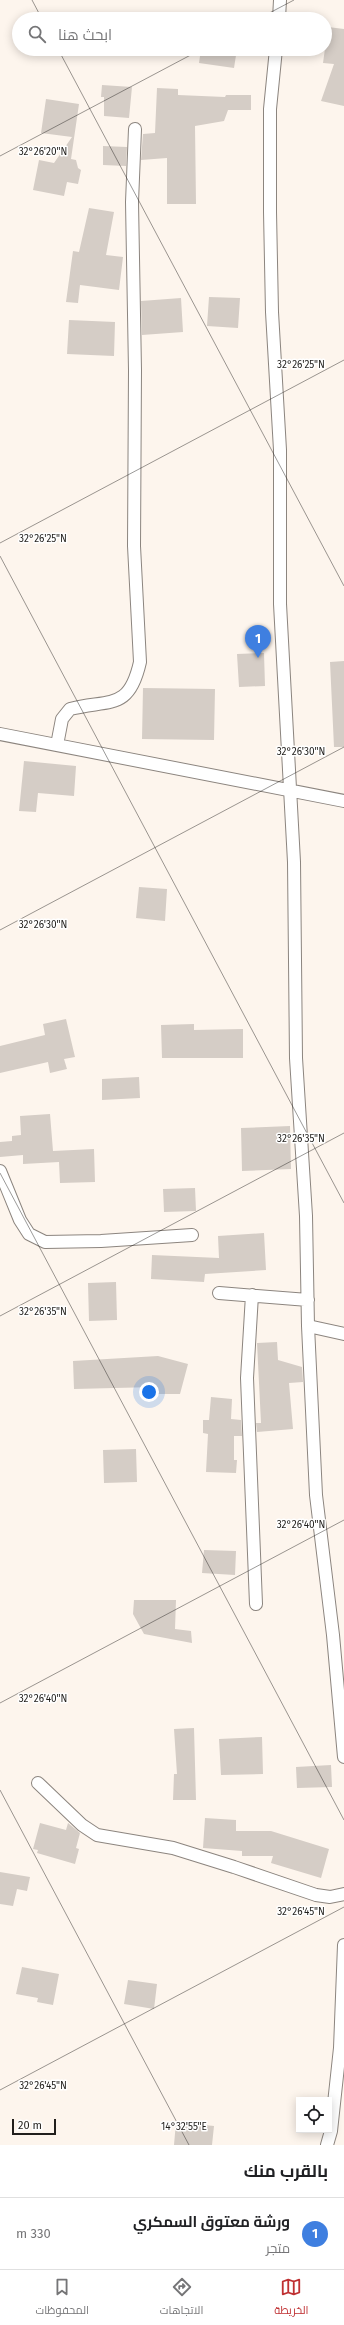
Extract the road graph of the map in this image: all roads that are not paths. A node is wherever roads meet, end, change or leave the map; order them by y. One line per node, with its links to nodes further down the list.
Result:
1 (280, 0): 2 (street)
2 (279, 12)
3 (275, 56): 7 (street)
4 (135, 129): 6 (street)
5 (0, 734): 6 (street)
6 (57, 744): 7 (street)
7 (290, 790): 8 (street); 13 (street)
8 (344, 801)
9 (0, 1171): 10 (street)
10 (192, 1235)
11 (220, 1292): 12 (street)
12 (252, 1295): 13 (street); 16 (street)
13 (308, 1300): 14 (street)
14 (308, 1326): 15 (street); 17 (street)
15 (344, 1334)
16 (256, 1604)
17 (344, 1757)
18 (38, 1783): 19 (street)
19 (344, 1894)
20 (344, 1945): 21 (street)
21 (327, 2145)

